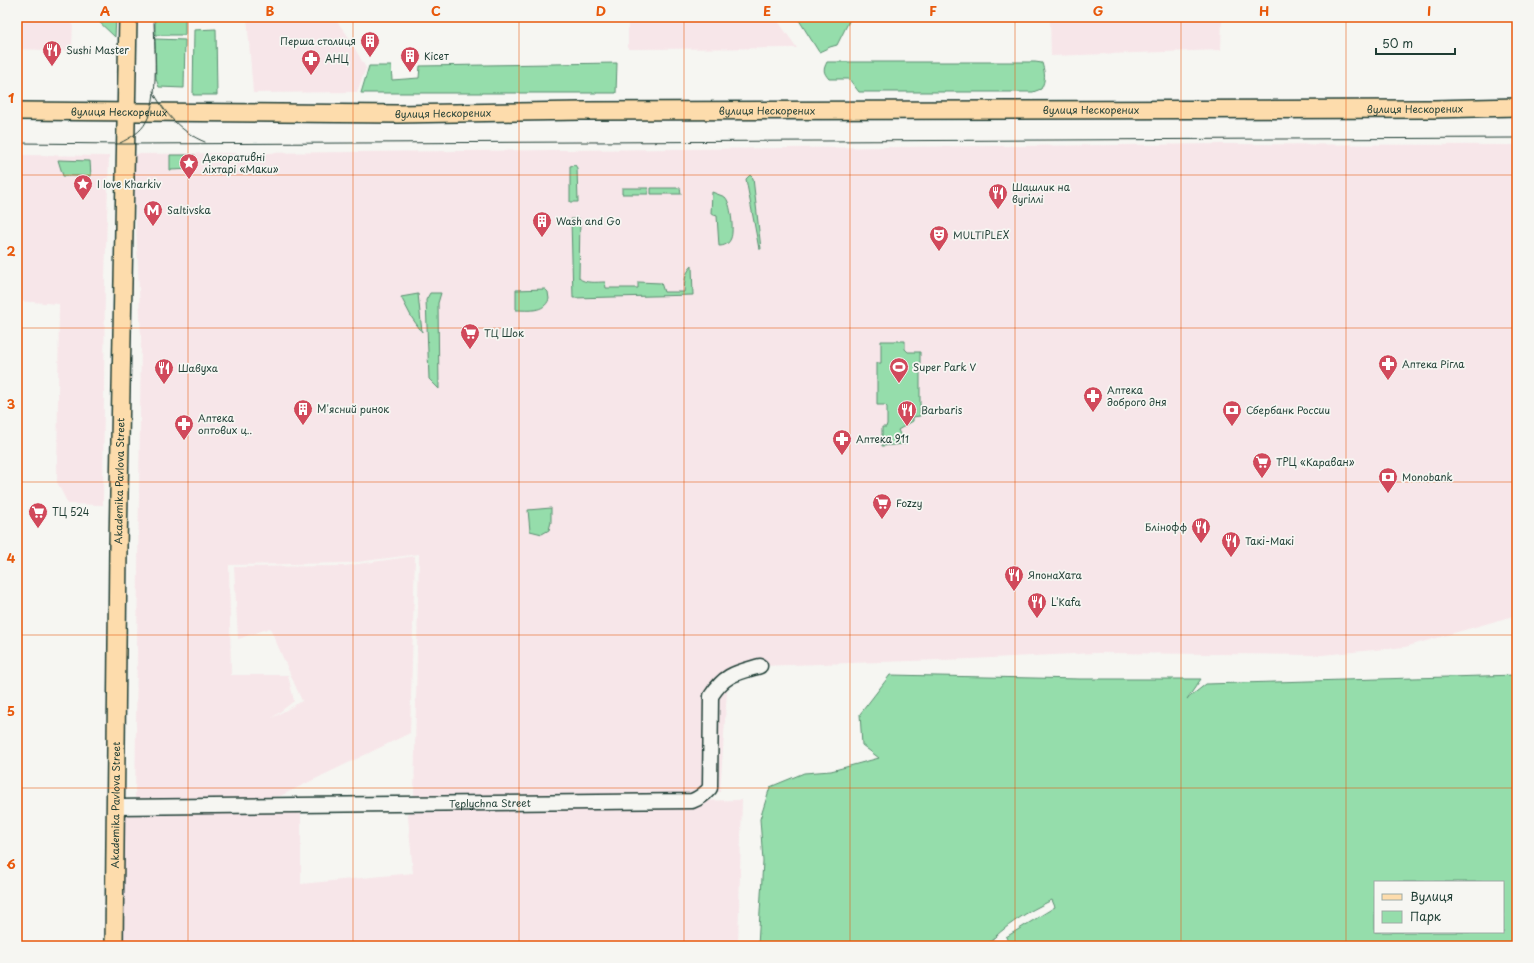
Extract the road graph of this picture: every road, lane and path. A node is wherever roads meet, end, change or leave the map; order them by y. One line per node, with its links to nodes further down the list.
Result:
1 (128, 17): 4 (main road, Akademika Pavlova Street)
2 (1517, 107): 4 (main road, вулиця Нескорених)
3 (17, 112): 4 (main road, вулиця Нескорених)
4 (125, 112): 6 (main road, Akademika Pavlova Street)
5 (760, 666): 6 (street, Teplychna Street)
6 (115, 807): 7 (main road, Akademika Pavlova Street)
7 (114, 946)

